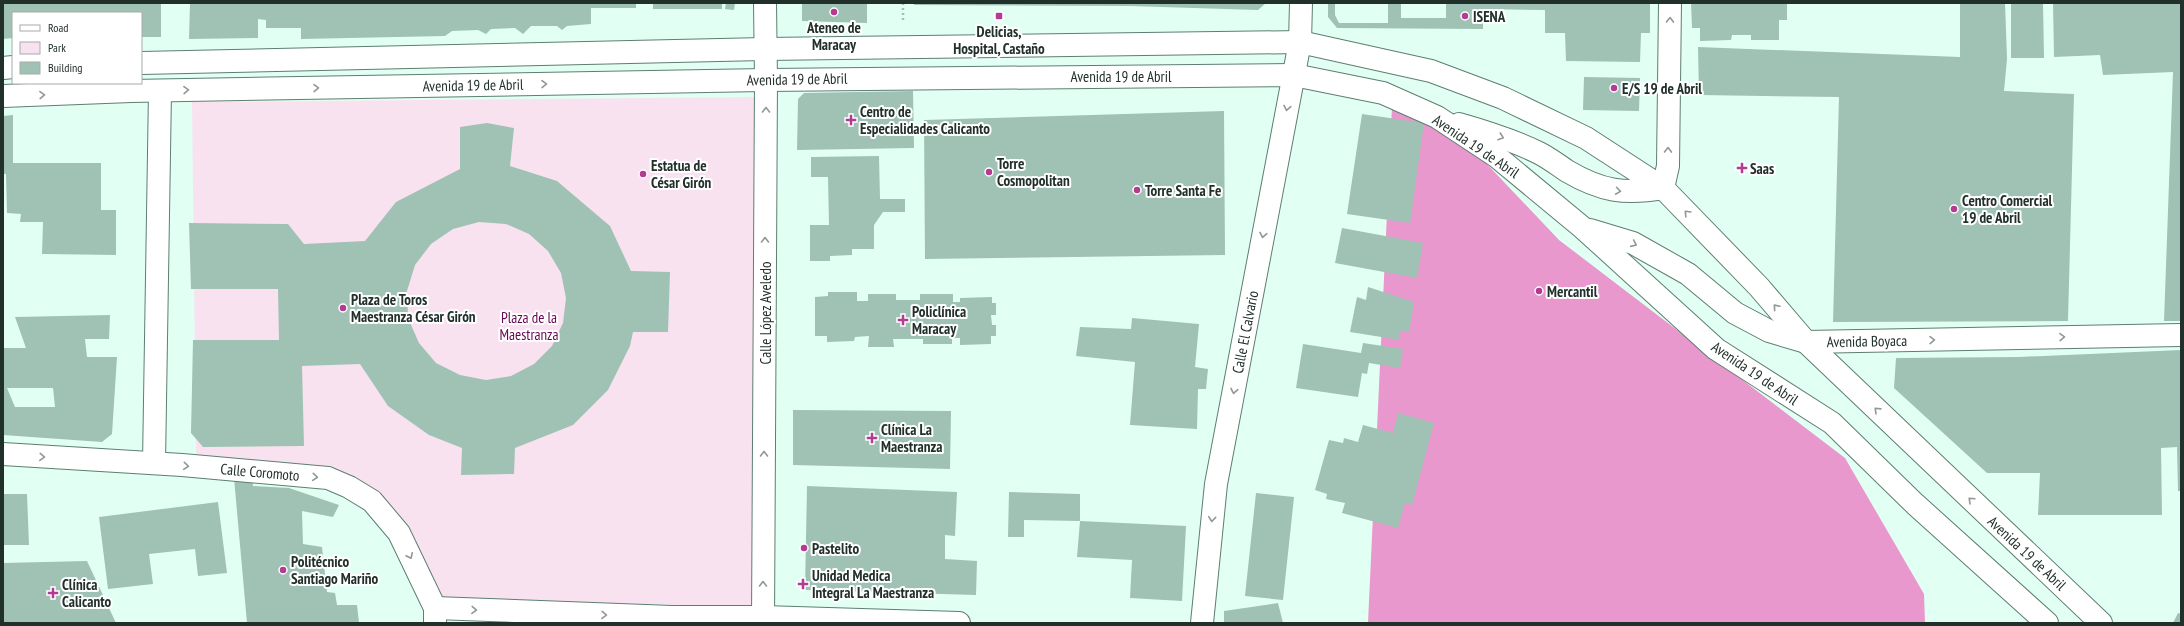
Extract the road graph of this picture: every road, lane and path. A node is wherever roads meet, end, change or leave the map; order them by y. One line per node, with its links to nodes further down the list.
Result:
1 (764, 3): 5 (street, Calle López Aveledo)
2 (1301, 3): 4 (street, Calle El Calvario)
3 (1670, 3): 12 (street, one-way to 3)
4 (1300, 42): 5 (street, Avenida 19 de Abril); 7 (street, Calle El Calvario); 12 (street, Avenida 19 de Abril)
5 (765, 49): 6 (street, Avenida 19 de Abril); 8 (street, Calle López Aveledo)
6 (142, 63)
7 (1294, 75): 8 (street, Avenida 19 de Abril); 11 (street, Avenida 19 de Abril); 21 (street, Calle El Calvario, one-way to 21)
8 (766, 80): 9 (street, Avenida 19 de Abril, one-way to 8); 19 (street, Calle López Aveledo, one-way to 8)
9 (160, 91): 10 (street, Avenida 19 de Abril, one-way to 9); 17 (street)
10 (3, 96)
11 (1437, 117): 12 (street, one-way to 12); 13 (street, Avenida 19 de Abril)
12 (1663, 188): 15 (street, Avenida 19 de Abril, one-way to 12)
13 (1583, 228): 15 (street, Avenida Boyaca, one-way to 15); 22 (street, Avenida 19 de Abril)
14 (2181, 335): 15 (street, Avenida Boyaca, one-way to 14)
15 (1806, 342): 23 (street, Avenida 19 de Abril, one-way to 15)
16 (3, 454): 17 (street, Calle Coromoto, one-way to 17)
17 (154, 463): 18 (street, Calle Coromoto, one-way to 18)
18 (435, 615): 19 (street, one-way to 19)
19 (763, 620): 20 (street)
20 (959, 623)
21 (1202, 623)
22 (2047, 623)
23 (2101, 623)

